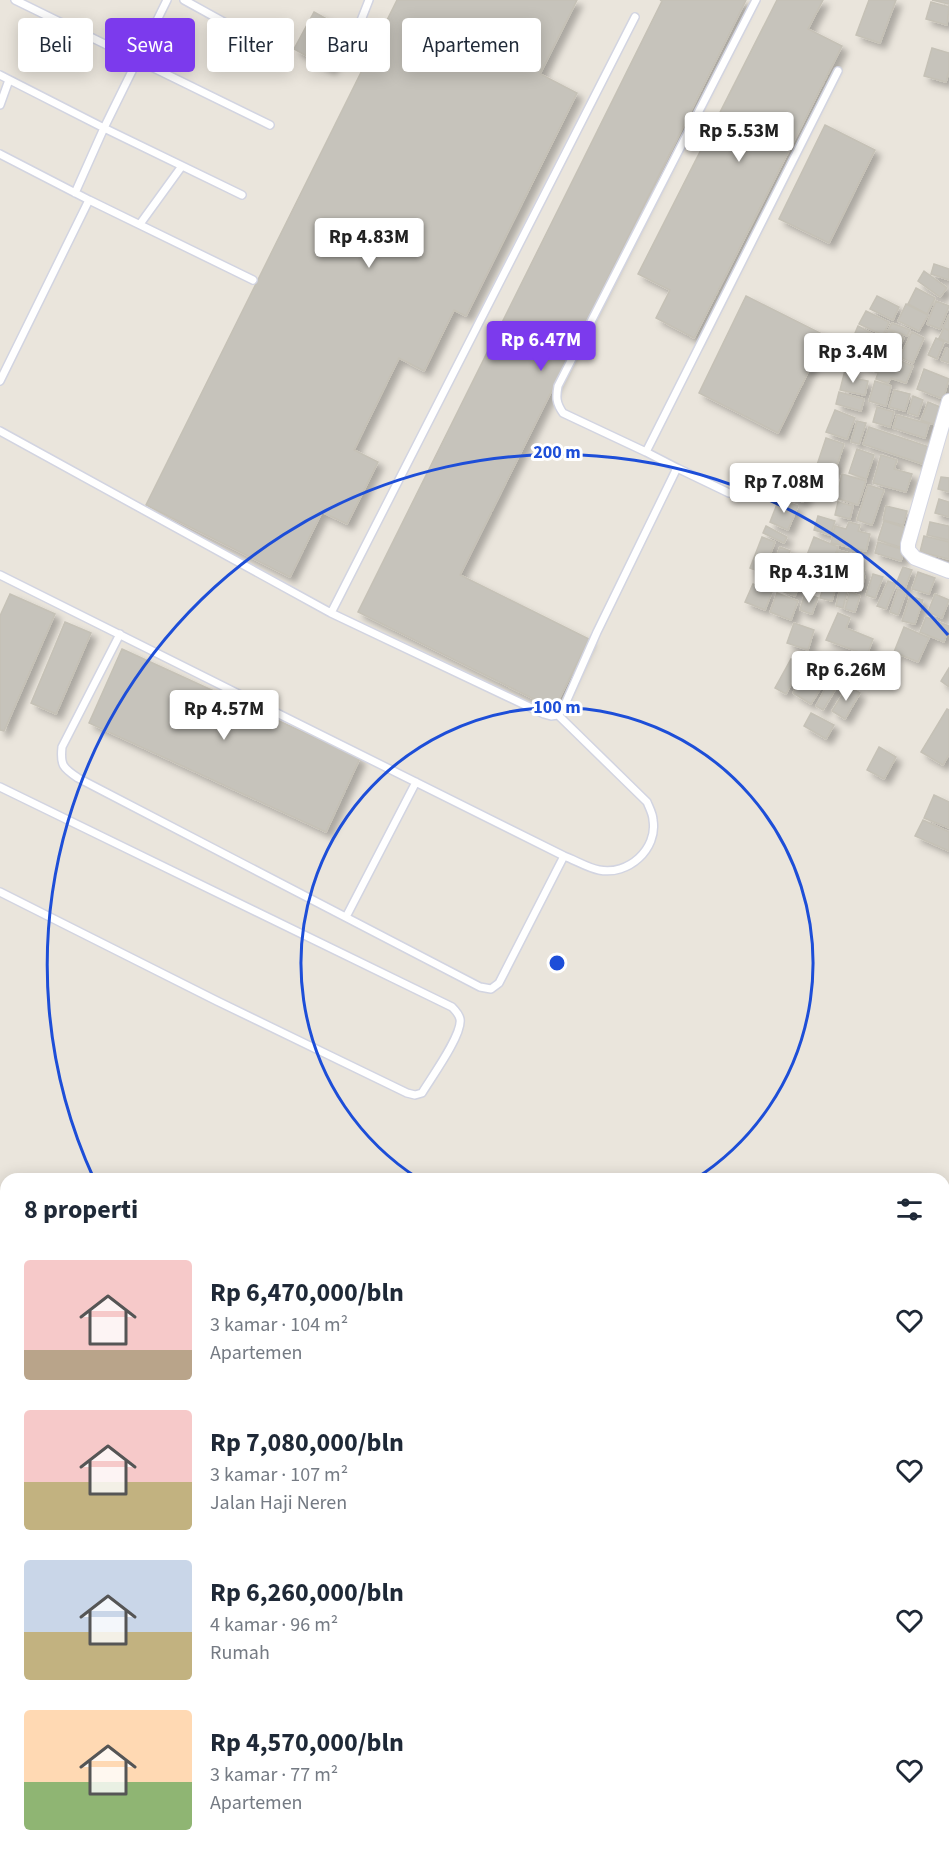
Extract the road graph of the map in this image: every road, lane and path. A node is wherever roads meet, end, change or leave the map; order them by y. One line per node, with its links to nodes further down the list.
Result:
1 (15, 0): 10 (lane)
2 (167, 0): 7 (lane)
3 (184, 0): 8 (lane)
4 (369, 0): 9 (lane)
5 (756, 0): 29 (lane)
6 (635, 16): 34 (lane)
7 (158, 18)
8 (217, 18)
9 (362, 18)
10 (105, 44)
11 (838, 71): 29 (lane)
12 (131, 72): 18 (lane)
13 (162, 72): 17 (lane)
14 (0, 75): 15 (lane)
15 (9, 80): 16 (lane); 18 (lane)
16 (0, 105)
17 (270, 124)
18 (104, 128): 20 (lane); 21 (lane)
19 (0, 154): 21 (lane)
20 (182, 166): 22 (lane); 24 (lane)
21 (75, 193): 23 (lane)
22 (242, 195)
23 (89, 200): 24 (lane); 26 (lane)
24 (140, 224): 25 (lane)
25 (253, 280)
26 (0, 381)
27 (949, 400): 32 (street)
28 (0, 431): 34 (lane)
29 (646, 452): 30 (lane)
30 (677, 468): 31 (lane); 36 (lane)
31 (729, 493)
32 (949, 571)
33 (0, 575): 35 (lane)
34 (331, 613): 36 (lane)
35 (120, 634): 37 (lane); 41 (lane)
36 (558, 715): 39 (lane)
37 (416, 782): 39 (lane); 41 (lane)
38 (0, 787): 40 (lane)
39 (564, 856): 41 (lane)
40 (0, 892)
41 (346, 917)

